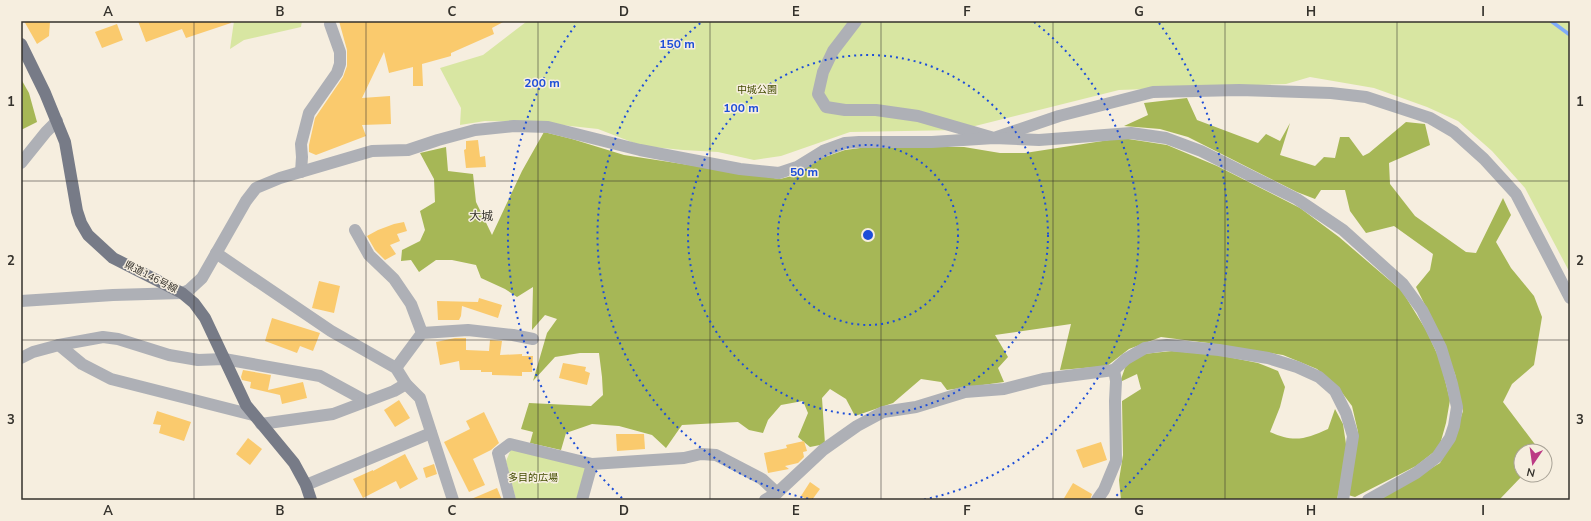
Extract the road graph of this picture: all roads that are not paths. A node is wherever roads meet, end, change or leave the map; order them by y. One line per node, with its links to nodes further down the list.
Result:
1 (856, 21): 5 (street)
2 (330, 24): 7 (street)
3 (21, 44): 4 (main road, 県道146号線)
4 (57, 121): 6 (street); 10 (main road, 県道146号線)
5 (994, 138): 7 (street); 11 (street); 35 (street)
6 (21, 163)
7 (301, 172): 9 (street)
8 (355, 230): 13 (street)
9 (216, 253): 10 (street); 18 (street)
10 (182, 293): 12 (street); 17 (main road, 県道146号線)
11 (1570, 298)
12 (21, 301)
13 (422, 333): 14 (street); 18 (street)
14 (533, 339)
15 (59, 345): 16 (street); 17 (street); 22 (street)
16 (21, 358)
17 (224, 359): 21 (street); 22 (main road, 県道146号線)
18 (396, 368): 20 (street)
19 (1114, 370): 27 (street); 33 (street); 34 (street)
20 (406, 384): 21 (street); 24 (street)
21 (366, 402): 23 (street)
22 (253, 415): 23 (main road, 県道146号線)
23 (261, 424): 26 (main road, 県道146号線)
24 (431, 433): 26 (street); 29 (street)
25 (592, 464): 27 (street); 30 (street); 31 (street)
26 (306, 485): 28 (main road, 県道146号線)
27 (777, 493): 32 (street)
28 (311, 500)
29 (453, 500)
30 (510, 500)
31 (582, 500)
32 (765, 500)
33 (1097, 500)
34 (1343, 500)
35 (1368, 500)

